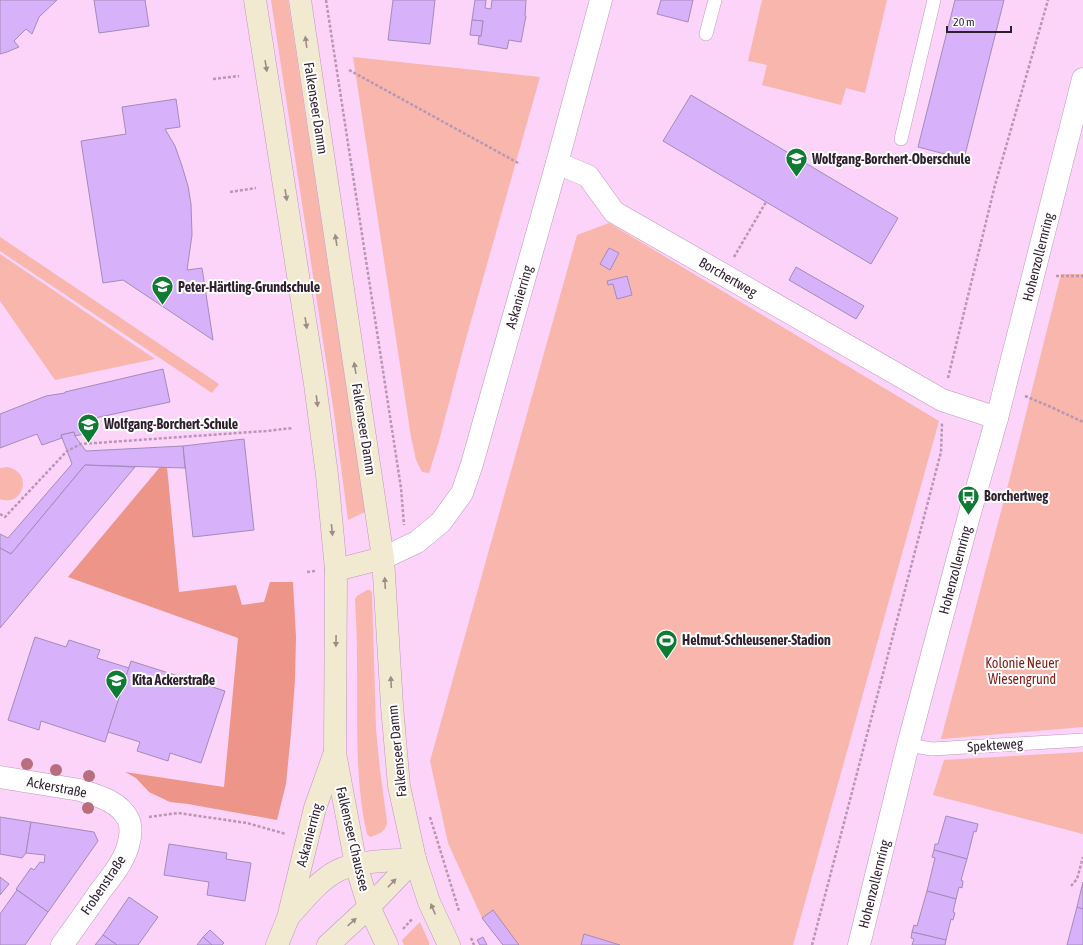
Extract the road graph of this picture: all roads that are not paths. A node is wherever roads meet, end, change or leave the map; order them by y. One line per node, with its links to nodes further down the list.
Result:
1 (255, 0): 12 (main road, one-way to 12)
2 (300, 0): 11 (main road, Falkenseer Damm, one-way to 2)
3 (601, 0): 9 (street, Askanierring)
4 (715, 0): 6 (lane)
5 (934, 0): 8 (lane)
6 (706, 34)
7 (1083, 79): 10 (street, Hohenzollernring)
8 (901, 139)
9 (557, 163): 10 (street, Borchertweg); 11 (street, Askanierring)
10 (997, 418): 14 (street, Hohenzollernring)
11 (383, 558): 12 (main road); 18 (main road, Falkenseer Damm, one-way to 11)
12 (336, 570): 15 (main road, one-way to 15)
13 (1083, 740): 14 (lane, Spekteweg)
14 (908, 745): 27 (street, Hohenzollernring)
15 (335, 753): 19 (main road, Falkenseer Chaussee); 21 (main road, Askanierring)
16 (0, 777): 17 (street, Ackerstraße)
17 (129, 820): 23 (street, Frobenstraße)
18 (415, 859): 19 (main road, Askanierring); 20 (main road, one-way to 18); 26 (main road, one-way to 18)
19 (356, 864): 20 (main road, Falkenseer Chaussee); 21 (main road, Askanierring)
20 (369, 907): 22 (main road, Falkenseer Chaussee); 25 (main road, one-way to 20)
21 (288, 918): 24 (main road, Askanierring)
22 (393, 939)
23 (62, 945)
24 (277, 945)
25 (328, 945)
26 (449, 945)
27 (859, 945)

